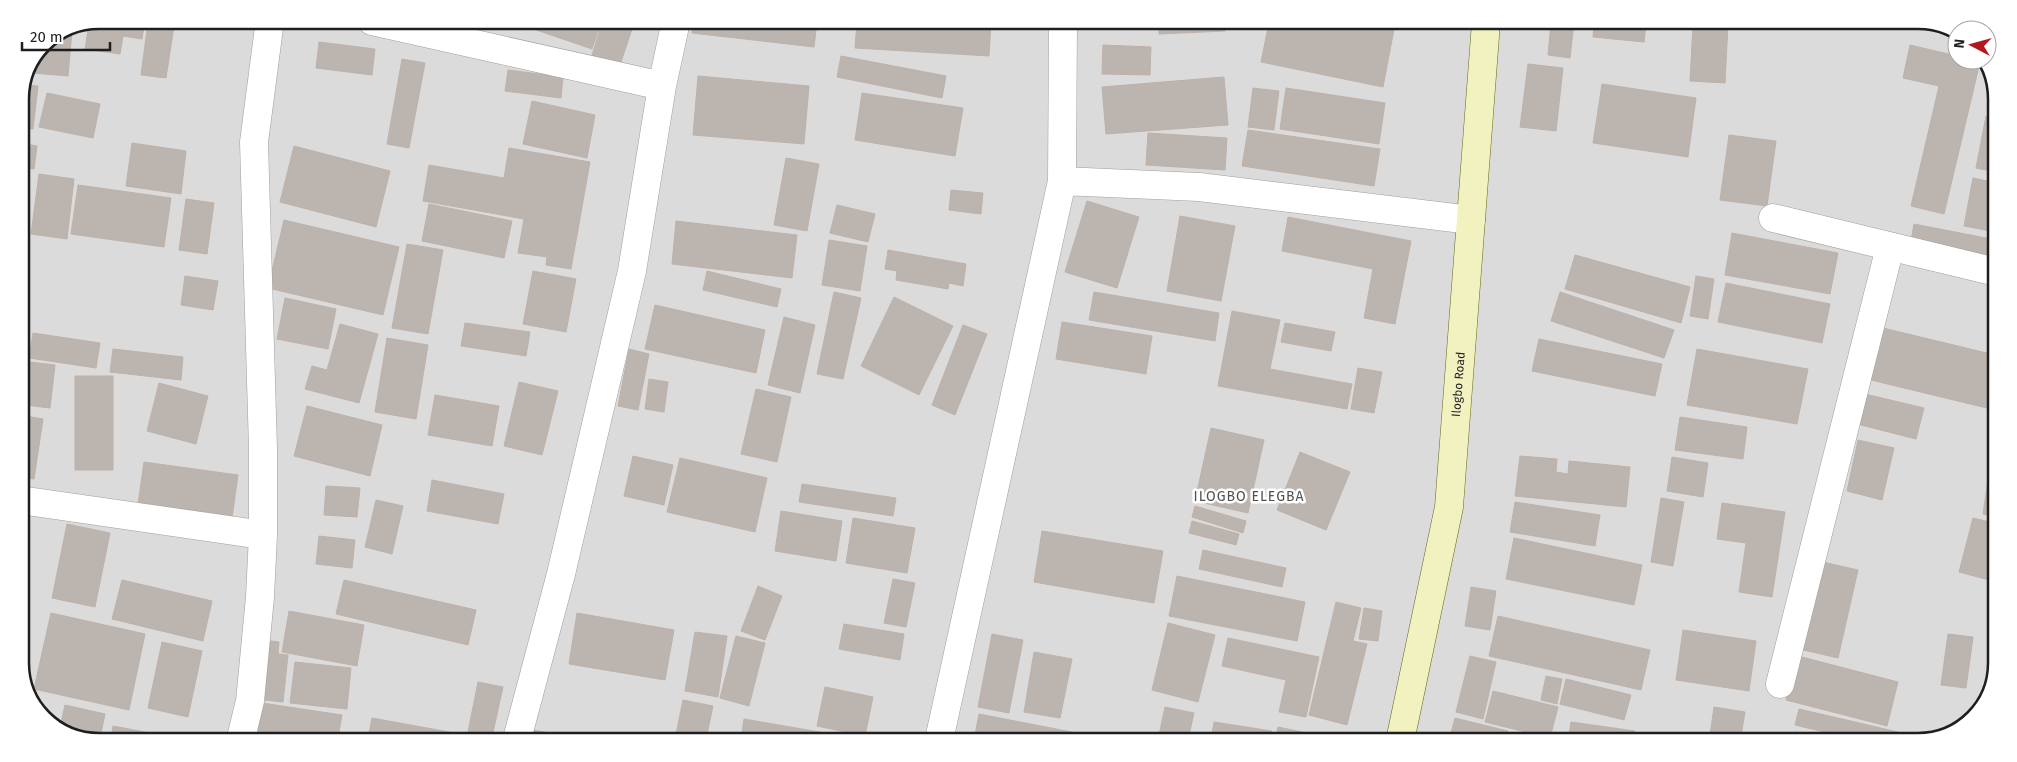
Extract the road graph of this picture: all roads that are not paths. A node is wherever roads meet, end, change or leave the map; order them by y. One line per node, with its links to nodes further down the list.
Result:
1 (269, 29): 13 (street)
2 (408, 29): 6 (street)
3 (674, 29): 6 (street)
4 (1063, 29): 7 (street)
5 (1486, 29): 9 (main road, Ilogbo Road)
6 (662, 86): 16 (street)
7 (1062, 181): 9 (street); 17 (street)
8 (1773, 218): 10 (street)
9 (1470, 220): 18 (main road, Ilogbo Road)
10 (1890, 247): 11 (street); 14 (street)
11 (1988, 270)
12 (29, 501): 13 (street)
13 (263, 535): 15 (street)
14 (1780, 684)
15 (242, 733)
16 (519, 733)
17 (940, 733)
18 (1402, 733)

